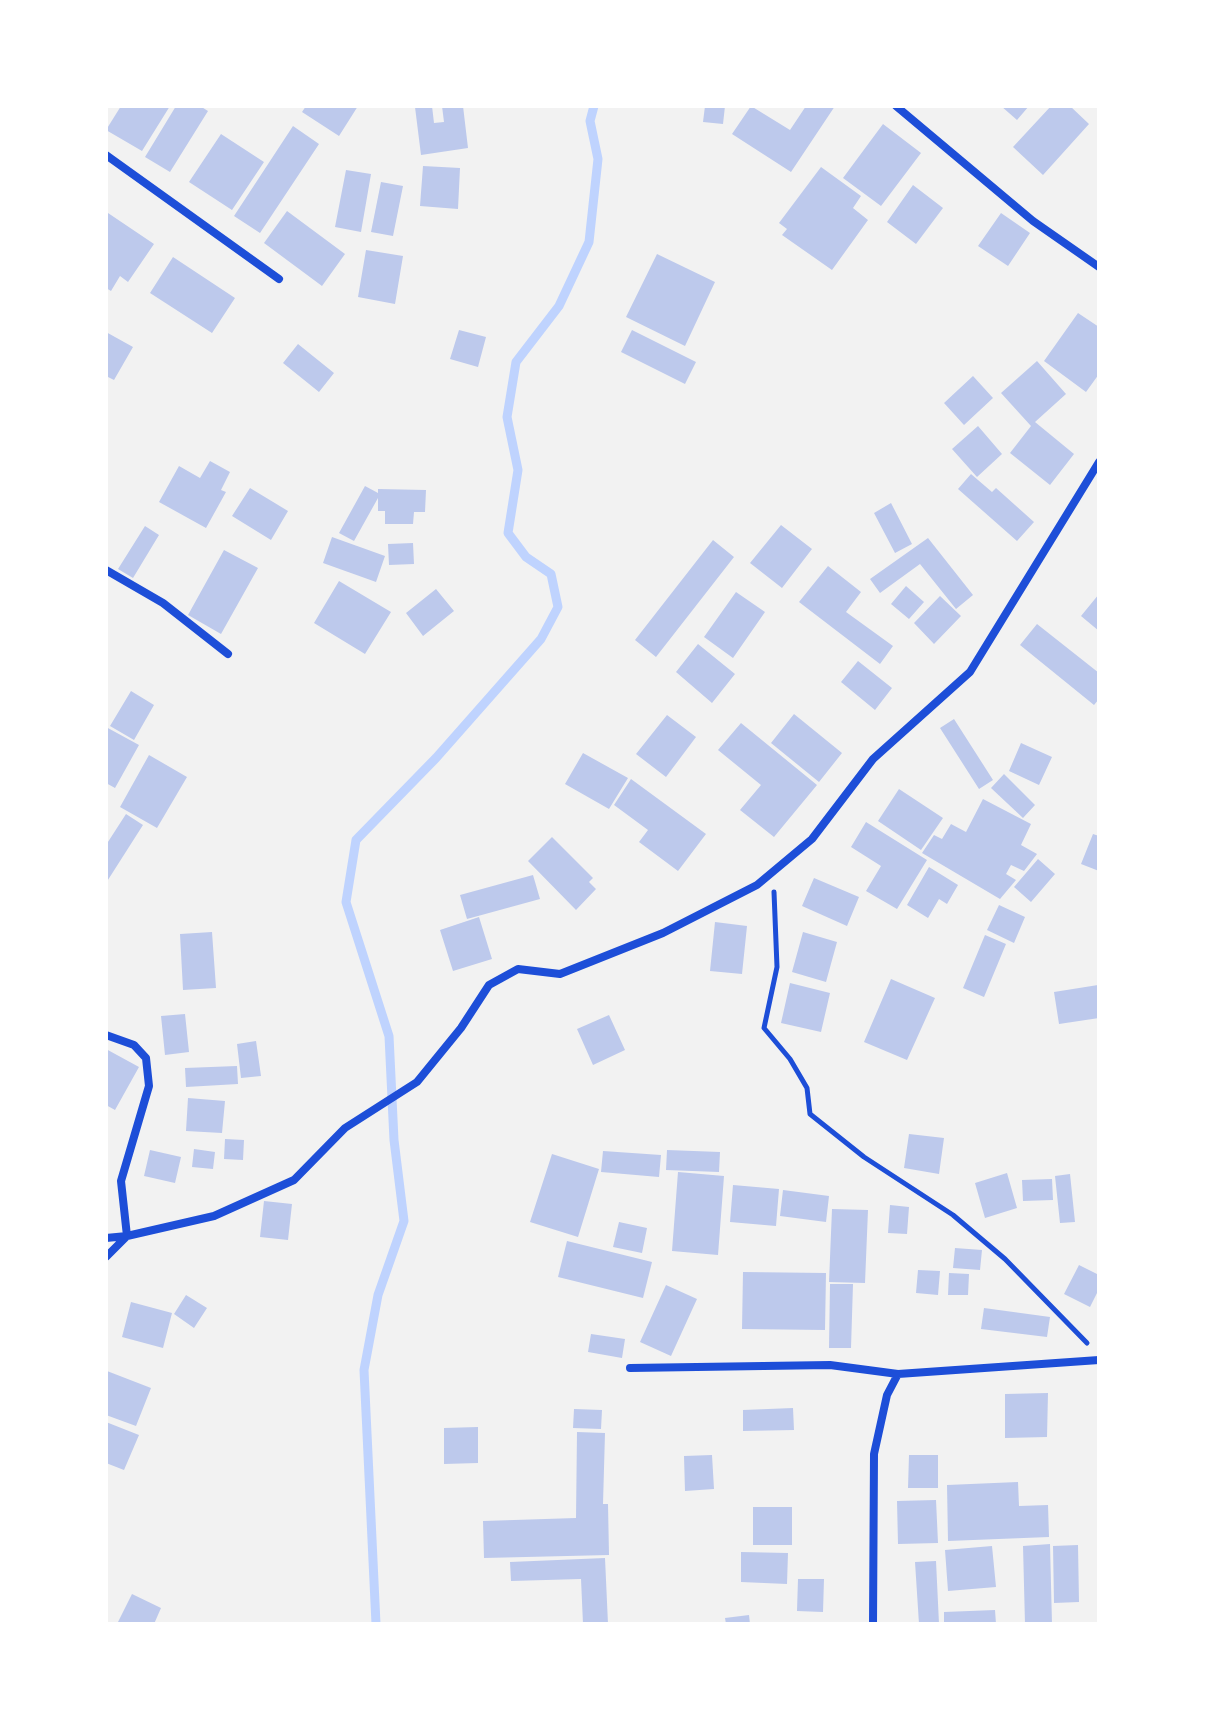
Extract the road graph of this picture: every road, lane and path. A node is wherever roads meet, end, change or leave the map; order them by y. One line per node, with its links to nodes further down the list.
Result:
1 (896, 106): 3 (street)
2 (106, 155): 4 (street)
3 (1099, 267)
4 (279, 279)
5 (1099, 462): 8 (street)
6 (106, 570): 7 (street)
7 (228, 654)
8 (773, 871): 10 (street); 13 (path)
9 (106, 1035): 10 (street)
10 (127, 1236): 11 (street); 12 (street)
11 (106, 1238)
12 (106, 1257)
13 (1089, 1344)
14 (1099, 1360): 16 (street)
15 (630, 1368): 16 (street)
16 (898, 1374): 17 (street)
17 (873, 1624)

